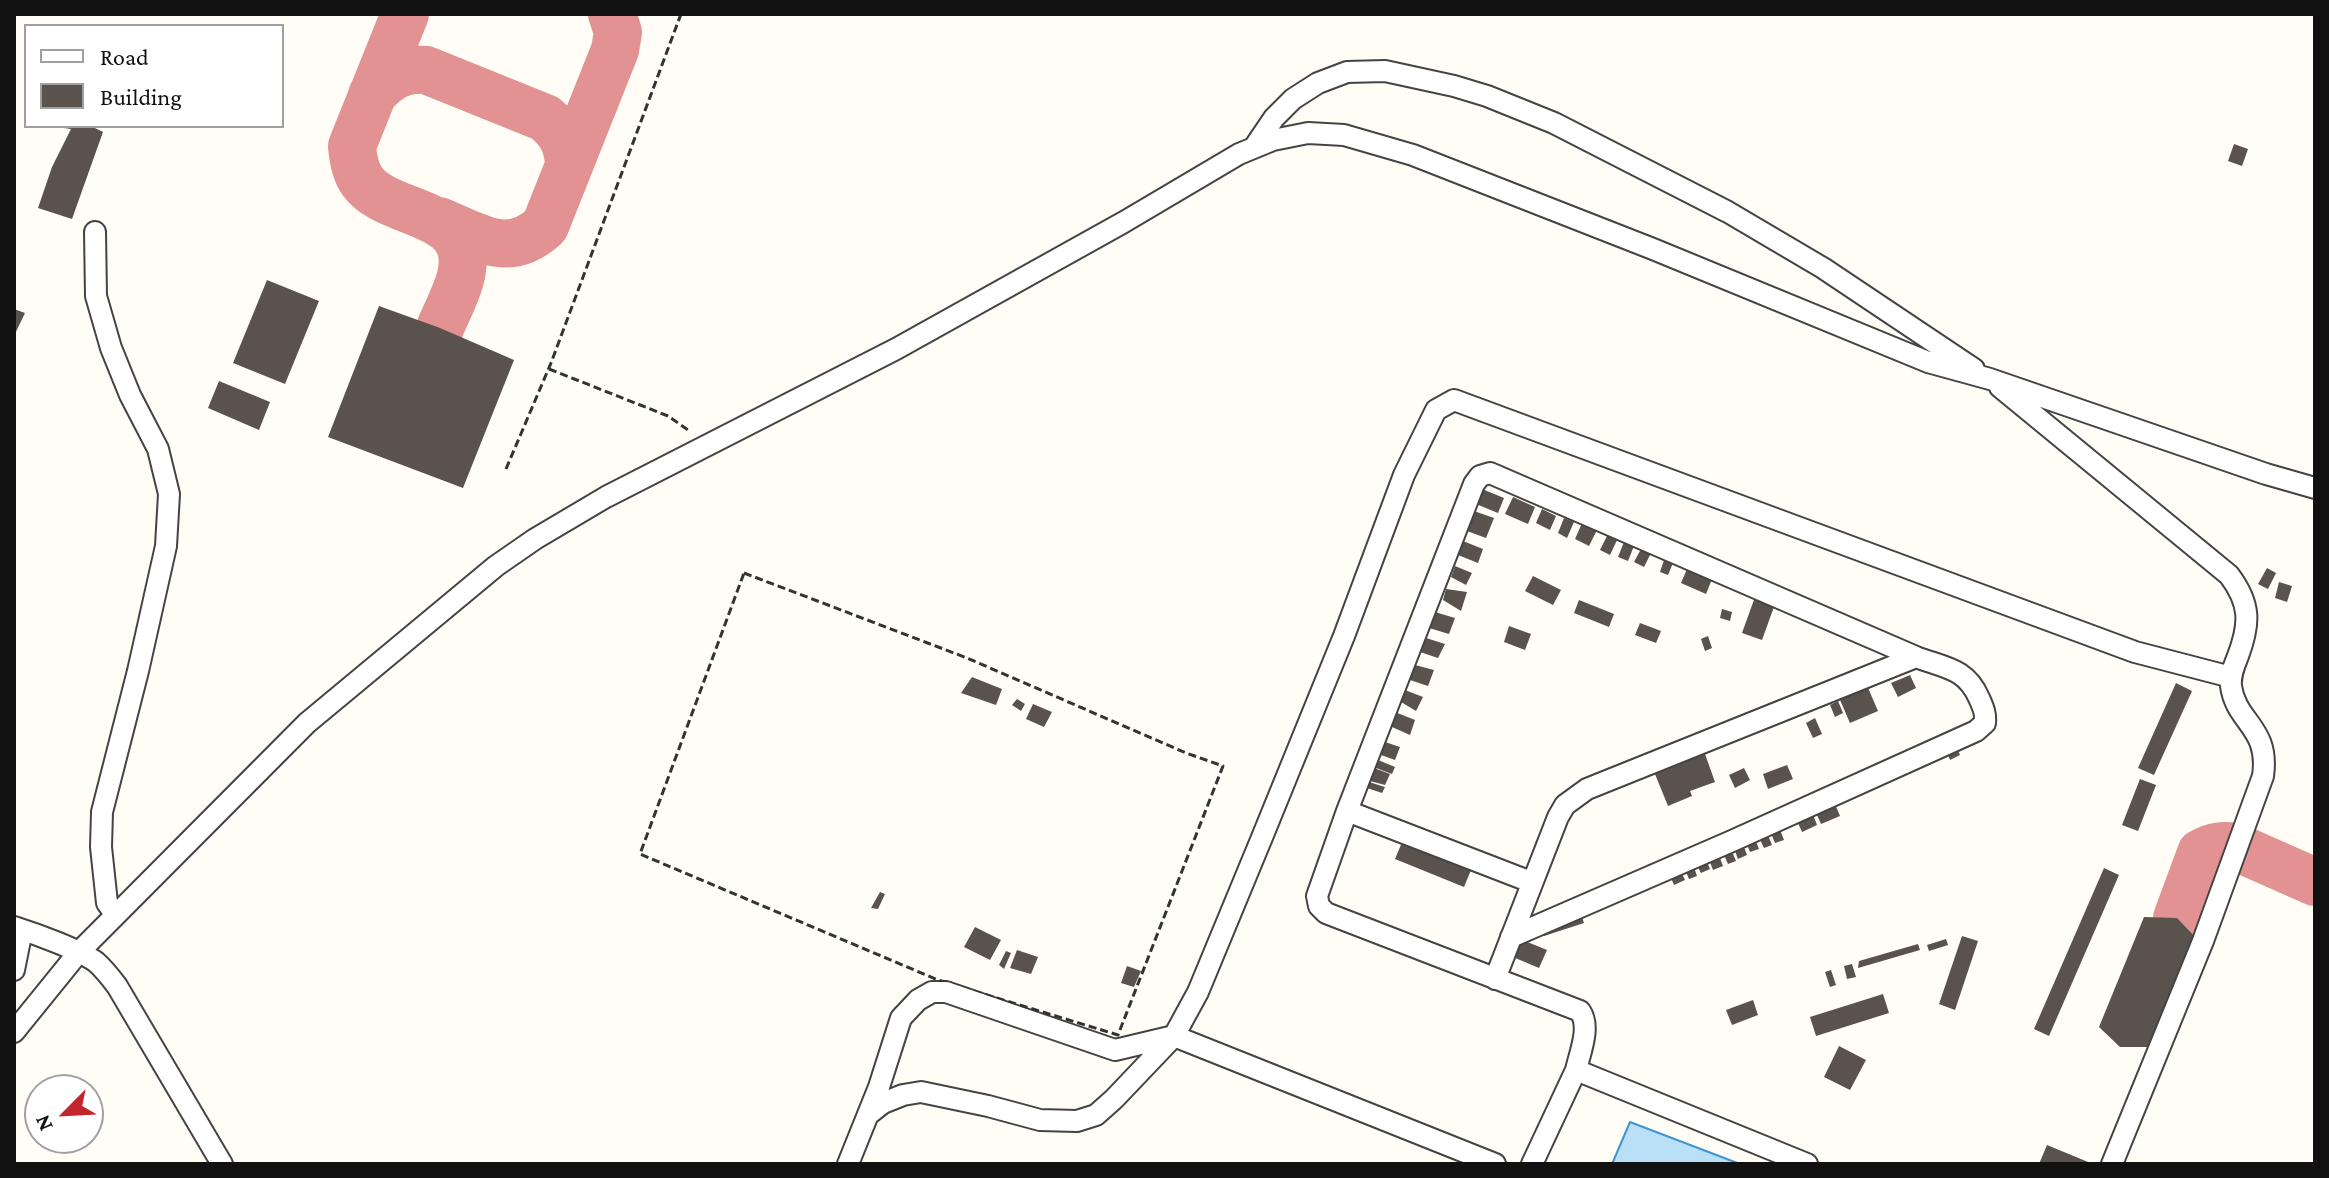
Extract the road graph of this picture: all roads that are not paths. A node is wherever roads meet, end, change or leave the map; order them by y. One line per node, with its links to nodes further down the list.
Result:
1 (1255, 146): 3 (street); 3 (street); 9 (street)
2 (95, 232): 9 (street)
3 (1990, 379): 4 (street); 6 (street)
4 (2315, 488)
5 (1916, 657): 7 (street); 8 (street); 11 (street)
6 (2231, 677): 16 (street); 24 (street)
7 (1347, 811): 8 (street); 14 (street)
8 (1531, 882): 11 (street)
9 (116, 915): 12 (street)
10 (18, 928): 12 (street); 13 (street)
11 (1511, 937): 14 (street)
12 (78, 953): 15 (street); 19 (street)
13 (14, 970)
14 (1495, 979): 17 (street)
15 (14, 1032)
16 (1174, 1036): 18 (street); 18 (street); 21 (street)
17 (1576, 1070): 22 (street); 23 (street)
18 (869, 1114): 20 (street)
19 (222, 1164)
20 (848, 1164)
21 (1495, 1164)
22 (1532, 1164)
23 (1807, 1164)
24 (2112, 1164)

